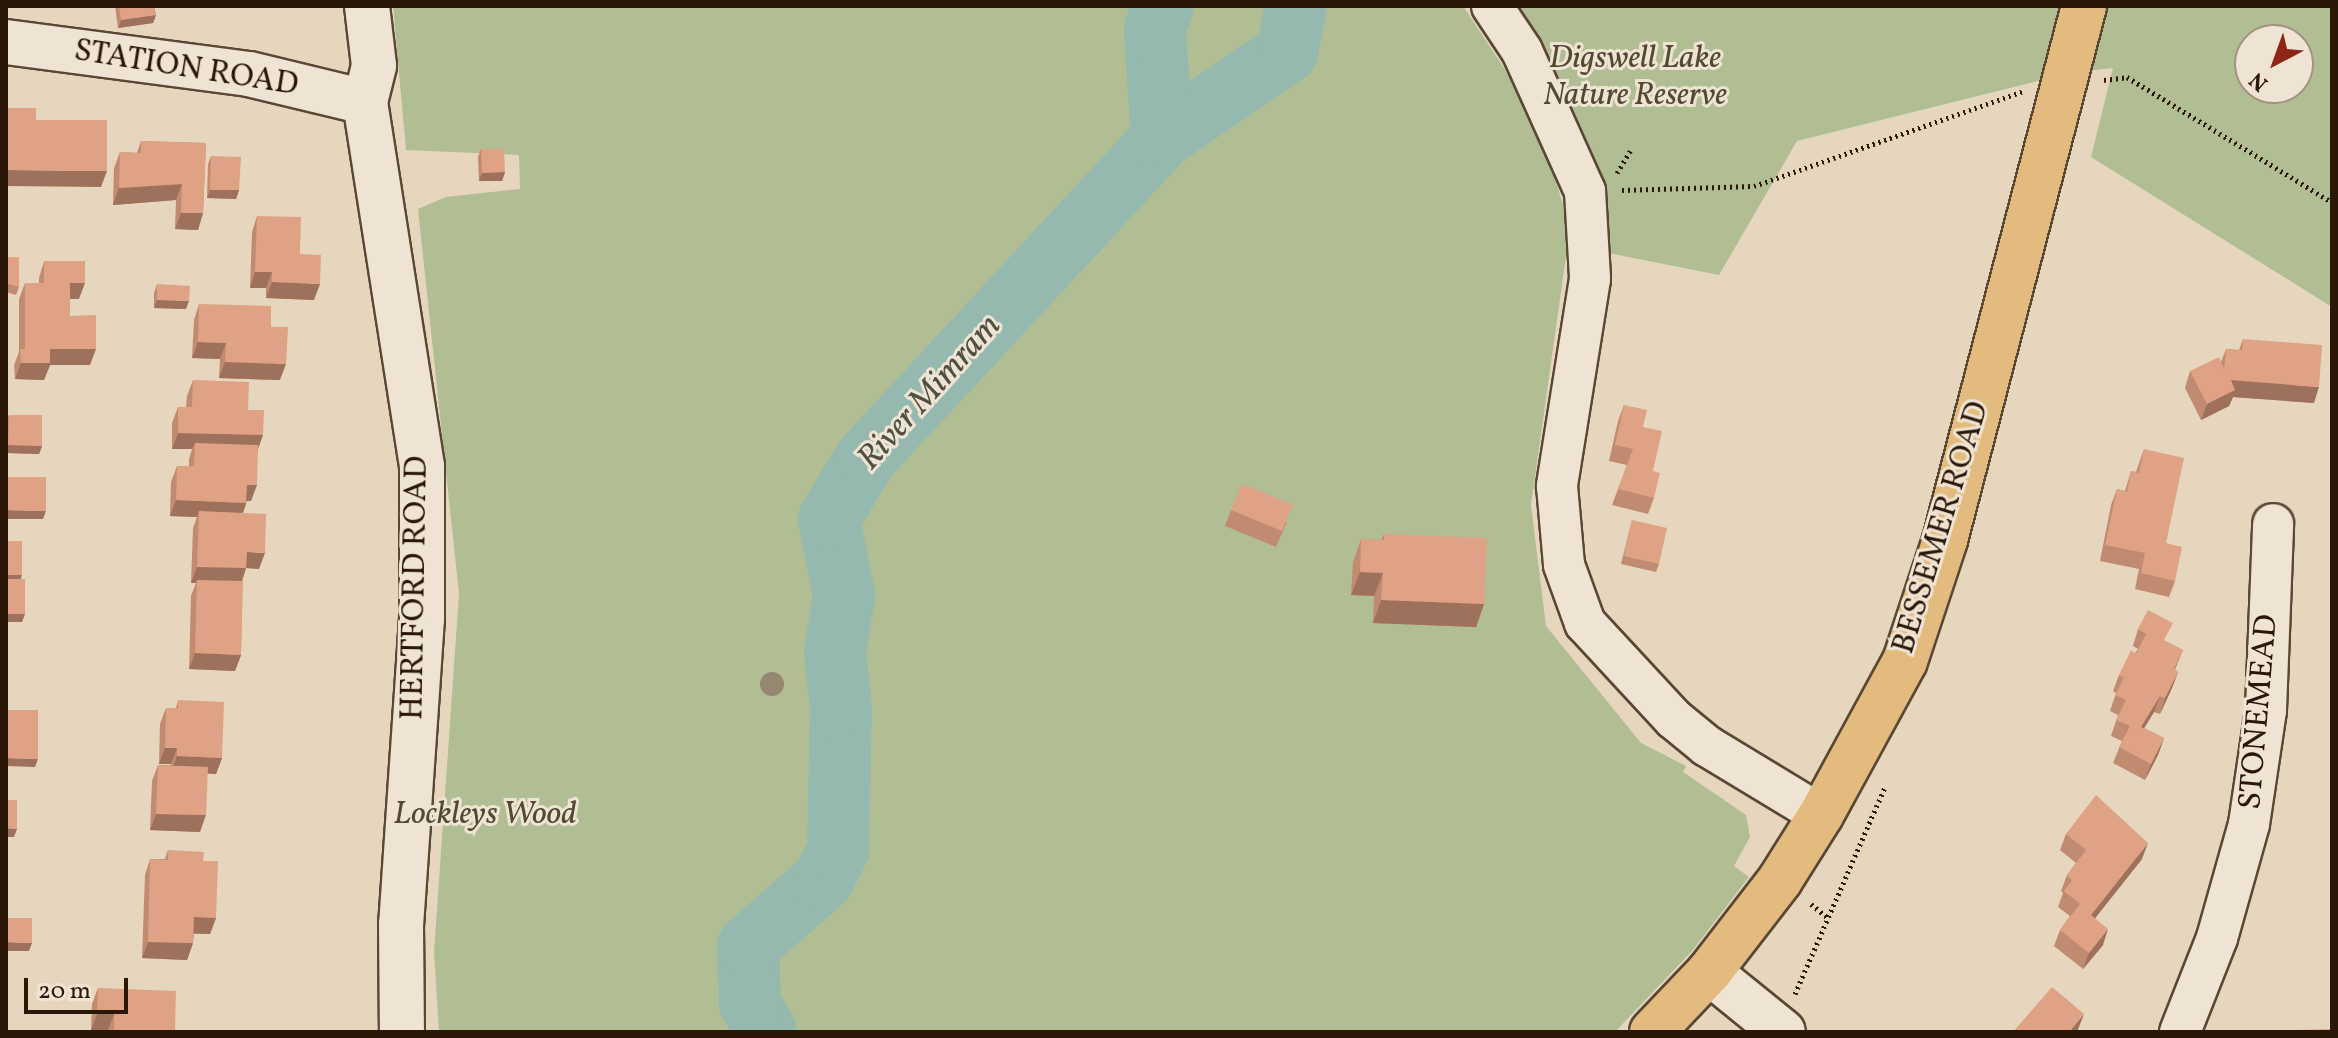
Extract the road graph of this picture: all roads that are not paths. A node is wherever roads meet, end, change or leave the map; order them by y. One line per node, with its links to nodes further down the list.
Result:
1 (367, 6): 5 (street, HERTFORD ROAD)
2 (1492, 6): 7 (street)
3 (2084, 6): 7 (main road, BESSEMER ROAD)
4 (6, 42): 5 (street, STATION ROAD)
5 (365, 102): 10 (street, HERTFORD ROAD)
6 (2273, 524): 12 (street, STONEMEAD)
7 (1821, 815): 8 (main road, BESSEMER ROAD)
8 (1709, 972): 9 (street); 11 (main road, BESSEMER ROAD)
9 (1788, 1015)
10 (402, 1032)
11 (1652, 1032)
12 (2180, 1032)

